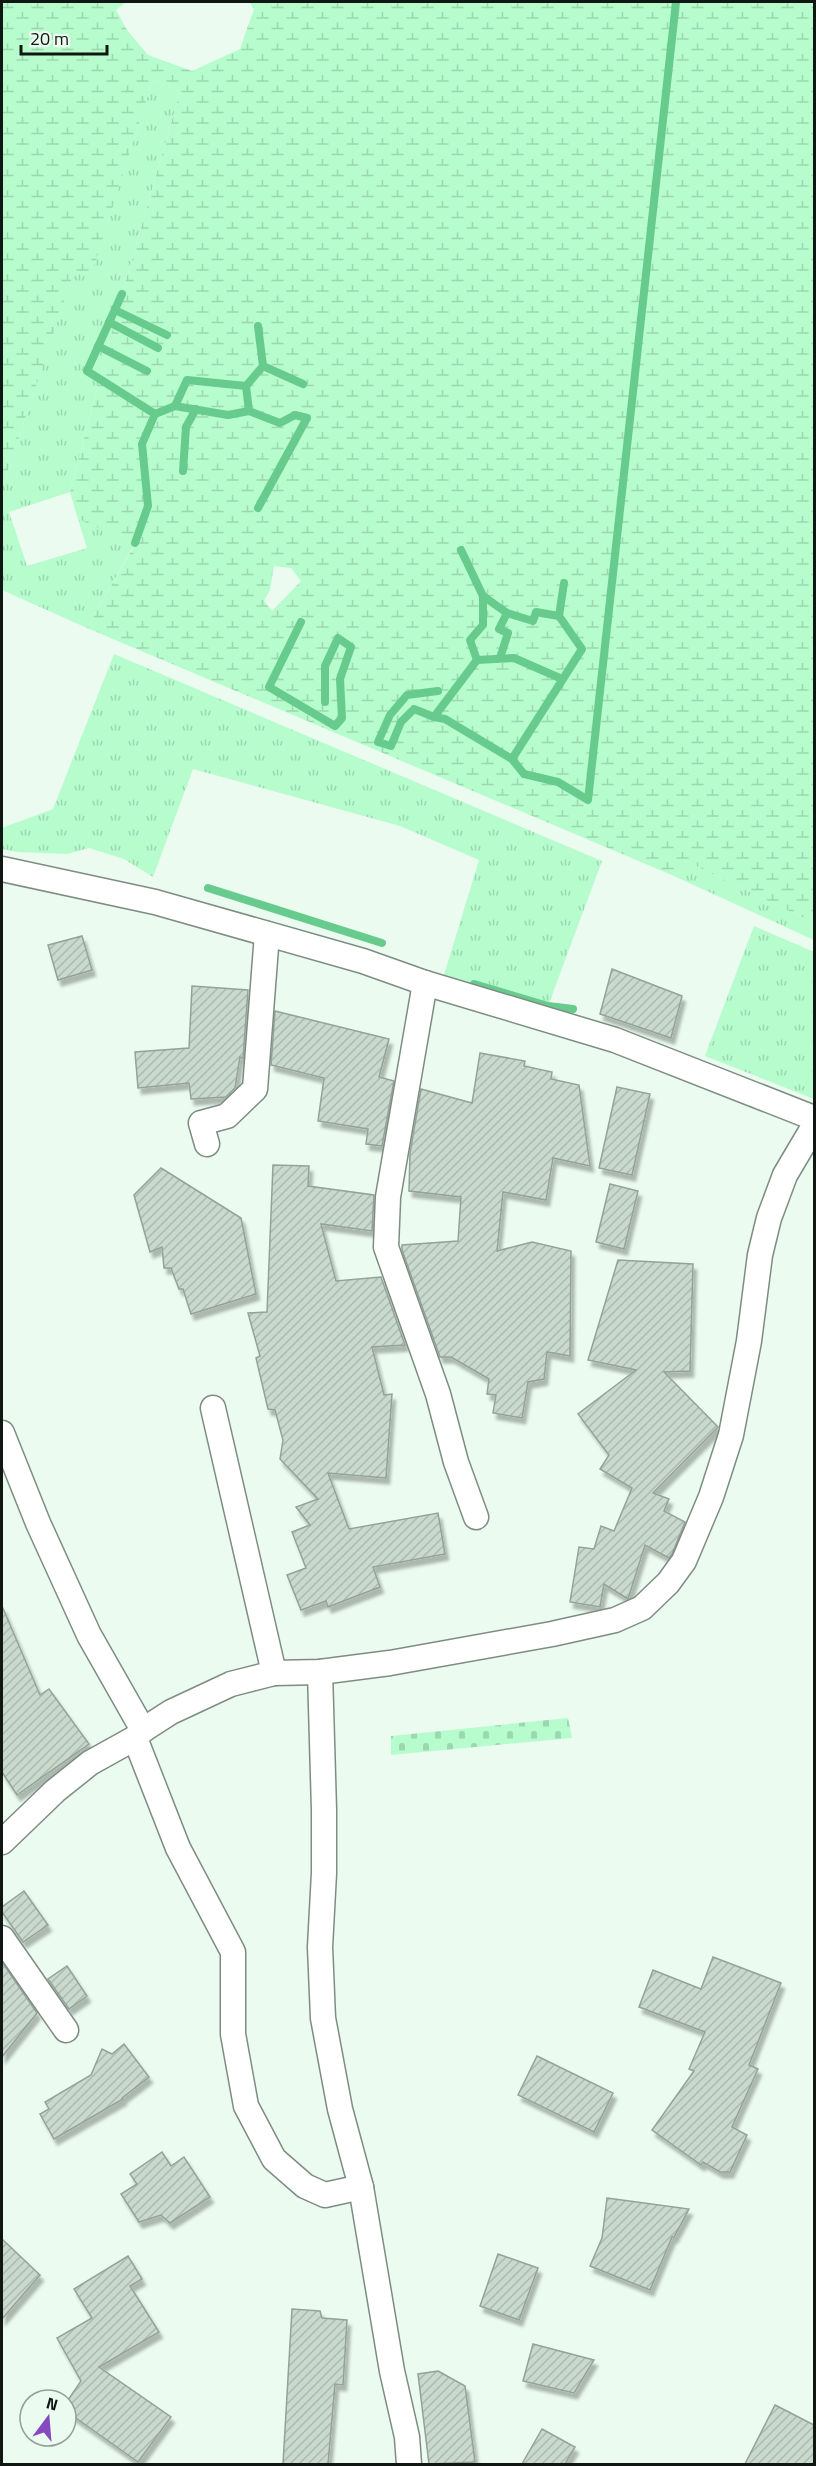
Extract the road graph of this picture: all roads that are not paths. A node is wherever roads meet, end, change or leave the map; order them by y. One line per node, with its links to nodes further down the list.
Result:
1 (2, 869): 2 (street)
2 (267, 934): 3 (street); 6 (street)
3 (425, 983): 4 (street); 9 (street)
4 (814, 1118)
5 (814, 1126): 10 (street)
6 (207, 1144)
7 (213, 1408): 11 (street)
8 (2, 1432): 12 (street)
9 (476, 1517)
10 (320, 1672): 11 (street); 16 (street)
11 (274, 1673): 12 (street)
12 (139, 1734): 13 (street); 16 (street)
13 (2, 1842)
14 (2, 1938): 15 (street)
15 (66, 2030)
16 (361, 2187): 17 (street)
17 (409, 2464)

